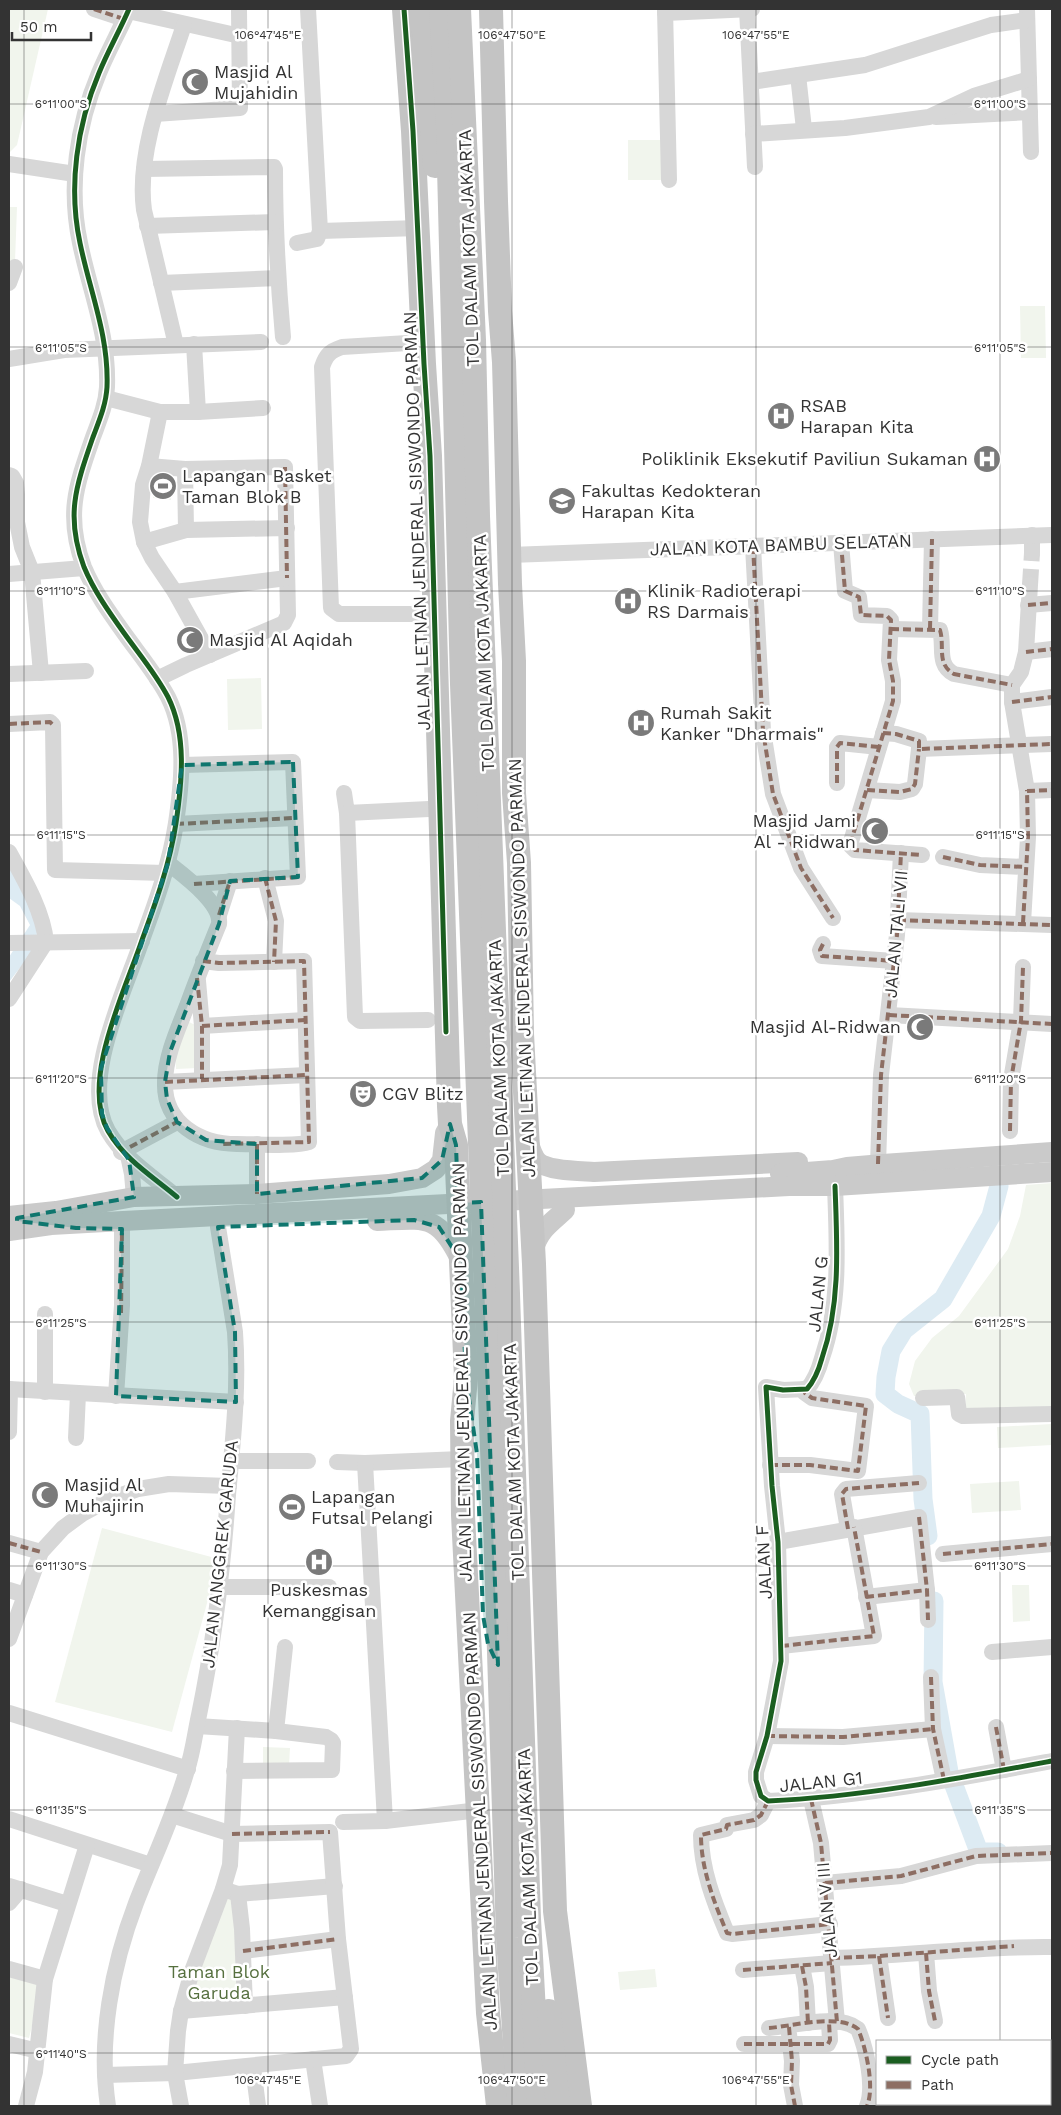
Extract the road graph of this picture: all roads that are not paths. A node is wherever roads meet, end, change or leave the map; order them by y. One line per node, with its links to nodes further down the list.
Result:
1 (94, 9): 12 (street)
2 (239, 9): 15 (street)
3 (308, 9): 33 (street)
4 (404, 9): 32 (highway, JALAN LETNAN JENDERAL SISWONDO PARMAN)
5 (422, 9): 40 (highway)
6 (441, 9): 35 (highway, TOL DALAM KOTA JAKARTA)
7 (459, 9): 35 (highway, TOL DALAM KOTA JAKARTA)
8 (473, 9): 42 (highway)
9 (491, 9): 67 (highway, JALAN LETNAN JENDERAL SISWONDO PARMAN)
10 (748, 9): 11 (street); 18 (street)
11 (665, 11): 29 (street)
12 (127, 13): 14 (street); 28 (street)
13 (1027, 15): 16 (street); 17 (street)
14 (184, 25): 15 (street); 20 (street)
15 (240, 36): 20 (street)
16 (798, 75): 18 (street); 22 (street)
17 (1029, 78): 19 (street); 21 (street)
18 (751, 82): 23 (street)
19 (1030, 112): 21 (street); 24 (street)
20 (155, 114): 27 (street)
21 (929, 117): 22 (street)
22 (804, 129): 23 (street)
23 (753, 134): 26 (street)
24 (1031, 152)
25 (9, 164): 28 (street)
26 (755, 167)
27 (144, 169): 30 (street); 31 (street)
28 (76, 174): 47 (street)
29 (669, 180)
30 (275, 222): 31 (street); 37 (street)
31 (147, 226): 39 (street)
32 (419, 228): 33 (street); 44 (highway, JALAN LETNAN JENDERAL SISWONDO PARMAN)
33 (320, 231): 34 (street)
34 (296, 243)
35 (460, 261): 40 (highway, TOL DALAM KOTA JAKARTA); 42 (highway, TOL DALAM KOTA JAKARTA)
36 (15, 267): 38 (street)
37 (278, 278): 39 (street); 41 (street)
38 (9, 283)
39 (161, 283): 46 (street)
40 (452, 324): 107 (highway, TOL DALAM KOTA JAKARTA)
41 (283, 337)
42 (474, 340): 57 (highway, TOL DALAM KOTA JAKARTA)
43 (260, 342): 45 (street)
44 (424, 342): 53 (highway, JALAN LETNAN JENDERAL SISWONDO PARMAN); 76 (street)
45 (194, 344): 46 (street); 52 (street)
46 (176, 345): 47 (street)
47 (106, 347): 48 (street); 49 (street)
48 (9, 359)
49 (106, 398): 51 (street); 68 (street)
50 (263, 408): 52 (street)
51 (160, 412): 52 (street); 54 (street)
52 (198, 412)
53 (430, 456): 76 (highway); 89 (highway, JALAN LETNAN JENDERAL SISWONDO PARMAN)
54 (149, 466): 55 (street); 63 (street)
55 (185, 469): 58 (street); 59 (street)
56 (9, 475): 69 (street)
57 (478, 516): 101 (highway); 106 (highway, TOL DALAM KOTA JAKARTA)
58 (286, 528): 59 (street); 71 (street)
59 (186, 530): 63 (street)
60 (1032, 535): 61 (street, JALAN KOTA BAMBU SELATAN); 62 (street, JALAN KOTA BAMBU SELATAN); 66 (street)
61 (1052, 535)
62 (932, 539): 64 (street, JALAN KOTA BAMBU SELATAN); 78 (street)
63 (144, 542): 73 (street)
64 (841, 543): 65 (street, JALAN KOTA BAMBU SELATAN); 77 (street)
65 (753, 546): 67 (street, JALAN KOTA BAMBU SELATAN); 118 (street)
66 (1032, 553)
67 (510, 555): 101 (highway, JALAN LETNAN JENDERAL SISWONDO PARMAN)
68 (84, 568): 69 (street); 85 (street)
69 (32, 572): 70 (street); 83 (street)
70 (9, 574)
71 (287, 578): 73 (street); 81 (street)
72 (1030, 585): 75 (street)
73 (175, 592): 81 (street)
74 (1052, 603): 75 (street)
75 (1028, 605): 80 (street)
76 (423, 614): 89 (highway)
77 (891, 629): 78 (street); 91 (street)
78 (930, 630): 86 (street)
79 (1052, 650): 80 (street)
80 (1026, 652): 86 (street)
81 (210, 655): 85 (street)
82 (86, 671): 83 (street)
83 (41, 673): 84 (street)
84 (9, 674)
85 (158, 679): 95 (street)
86 (1012, 685): 88 (street)
87 (1052, 697): 88 (street)
88 (1012, 702): 93 (street)
89 (432, 712): 102 (highway); 137 (highway, JALAN LETNAN JENDERAL SISWONDO PARMAN)
90 (9, 724): 113 (street)
91 (881, 740): 94 (street); 96 (street); 97 (street)
92 (1052, 744): 93 (street)
93 (1020, 745): 94 (street); 99 (street)
94 (919, 749): 97 (street)
95 (182, 765): 104 (street); 105 (street)
96 (837, 783)
97 (866, 790): 109 (street)
98 (1052, 790): 99 (street)
99 (1029, 791): 112 (street)
100 (344, 793): 103 (street)
101 (514, 793): 144 (highway, JALAN LETNAN JENDERAL SISWONDO PARMAN)
102 (429, 809): 103 (street); 137 (highway)
103 (347, 813): 137 (street)
104 (294, 818): 105 (street); 114 (street)
105 (176, 824): 113 (street)
106 (491, 831): 107 (highway); 271 (highway, TOL DALAM KOTA JAKARTA)
107 (467, 832): 204 (highway, TOL DALAM KOTA JAKARTA)
108 (9, 852): 123 (street)
109 (902, 853): 110 (street); 119 (street, JALAN TALI VII)
110 (922, 855)
111 (943, 857): 112 (street)
112 (1026, 867): 120 (street)
113 (166, 868): 116 (street); 122 (street)
114 (265, 878): 115 (street); 128 (street)
115 (230, 880): 116 (street); 117 (street)
116 (194, 884): 117 (street)
117 (220, 915): 127 (street)
118 (833, 918)
119 (898, 920): 120 (street); 126 (street, JALAN TALI VII)
120 (1023, 923): 121 (street)
121 (1052, 924)
122 (142, 940): 123 (street); 147 (street)
123 (43, 942): 124 (street); 131 (street)
124 (12, 943)
125 (823, 944): 126 (street)
126 (894, 960): 132 (street, JALAN TALI VII)
127 (204, 961): 128 (street); 130 (street)
128 (274, 962): 133 (street)
129 (1023, 967): 134 (street)
130 (197, 978): 136 (street); 140 (street)
131 (9, 999)
132 (889, 1015): 134 (street); 148 (street, JALAN TALI VII)
133 (305, 1020): 136 (street); 138 (street)
134 (1021, 1021): 135 (street); 143 (street)
135 (1052, 1024)
136 (202, 1026): 139 (street)
137 (437, 1026): 142 (highway, JALAN LETNAN JENDERAL SISWONDO PARMAN)
138 (307, 1075): 139 (street); 145 (street)
139 (202, 1079): 140 (street)
140 (165, 1082): 141 (street)
141 (177, 1122): 145 (street); 147 (street)
142 (450, 1124): 153 (main road); 165 (highway, JALAN LETNAN JENDERAL SISWONDO PARMAN)
143 (1010, 1131)
144 (526, 1134): 150 (main road); 164 (highway, JALAN LETNAN JENDERAL SISWONDO PARMAN)
145 (257, 1144): 155 (street)
146 (1052, 1152): 148 (main road)
147 (125, 1156): 156 (street); 158 (street)
148 (878, 1164): 149 (main road)
149 (847, 1167): 150 (main road); 152 (main road)
150 (561, 1169): 157 (main road)
151 (1052, 1172): 154 (main road)
152 (788, 1180): 154 (main road); 158 (main road)
153 (395, 1184): 155 (main road); 161 (main road)
154 (831, 1190): 157 (main road); 168 (street, JALAN G)
155 (257, 1194): 156 (main road)
156 (177, 1197): 158 (main road)
157 (564, 1210): 164 (main road)
158 (125, 1214): 160 (main road); 162 (main road); 172 (street)
159 (9, 1216): 160 (main road)
160 (54, 1218): 163 (main road)
161 (400, 1220): 162 (main road); 165 (main road)
162 (218, 1227): 174 (street, JALAN ANGGREK GARUDA)
163 (9, 1231)
164 (534, 1249): 236 (highway, JALAN LETNAN JENDERAL SISWONDO PARMAN)
165 (461, 1261): 167 (highway, JALAN LETNAN JENDERAL SISWONDO PARMAN)
166 (46, 1314): 170 (street)
167 (466, 1378): 178 (highway, JALAN LETNAN JENDERAL SISWONDO PARMAN); 204 (highway)
168 (804, 1388): 183 (street, JALAN F); 183 (street)
169 (10, 1389): 170 (street); 176 (street)
170 (45, 1392): 171 (street)
171 (78, 1394): 172 (street); 177 (street)
172 (116, 1396): 174 (street)
173 (924, 1398): 175 (street)
174 (236, 1402): 180 (street, JALAN ANGGREK GARUDA)
175 (1052, 1414)
176 (9, 1432)
177 (76, 1438)
178 (461, 1459): 182 (street); 220 (highway, JALAN LETNAN JENDERAL SISWONDO PARMAN)
179 (308, 1461): 180 (street)
180 (231, 1462): 185 (street, JALAN ANGGREK GARUDA)
181 (337, 1462): 182 (street)
182 (365, 1463): 223 (street)
183 (770, 1465): 187 (street, JALAN F)
184 (919, 1482): 186 (street)
185 (229, 1486): 190 (street); 192 (street, JALAN ANGGREK GARUDA)
186 (851, 1528): 187 (street); 195 (street); 197 (street)
187 (778, 1542): 200 (street, JALAN F)
188 (9, 1544): 190 (street)
189 (1052, 1544): 191 (street)
190 (41, 1552): 196 (street)
191 (943, 1554)
192 (220, 1587): 193 (street); 207 (street, JALAN ANGGREK GARUDA)
193 (329, 1587)
194 (9, 1590): 196 (street)
195 (927, 1590): 197 (street); 198 (street)
196 (25, 1595): 199 (street)
197 (866, 1597): 200 (street)
198 (928, 1620)
199 (9, 1639)
200 (781, 1646): 212 (street, JALAN F)
201 (285, 1647): 211 (street)
202 (1052, 1647): 203 (street)
203 (992, 1652)
204 (498, 1665): 270 (highway, TOL DALAM KOTA JAKARTA)
205 (931, 1677): 210 (street)
206 (9, 1713): 214 (street)
207 (197, 1726): 209 (street); 214 (street, JALAN ANGGREK GARUDA)
208 (996, 1727): 215 (street)
209 (237, 1728): 211 (street); 216 (street)
210 (933, 1728): 212 (street); 217 (street)
211 (276, 1731): 216 (street)
212 (767, 1736): 219 (street, JALAN G1)
213 (1052, 1761): 215 (street, JALAN G1)
214 (188, 1769): 221 (street, JALAN ANGGREK GARUDA)
215 (1004, 1770): 217 (street, JALAN G1)
216 (234, 1771): 225 (street)
217 (949, 1779): 218 (street, JALAN G1)
218 (811, 1799): 219 (street, JALAN G1); 229 (street, JALAN V III)
219 (768, 1801): 235 (street)
220 (479, 1810): 223 (street); 269 (highway, JALAN LETNAN JENDERAL SISWONDO PARMAN)
221 (172, 1815): 225 (street); 228 (street, JALAN ANGGREK GARUDA)
222 (9, 1819): 226 (street)
223 (385, 1821): 224 (street)
224 (337, 1827): 225 (street); 230 (street)
225 (232, 1834): 232 (street)
226 (87, 1844): 228 (street); 234 (street)
227 (1052, 1853): 229 (street)
228 (151, 1865): 263 (street, JALAN ANGGREK GARUDA)
229 (825, 1883): 235 (street, JALAN V III)
230 (335, 1886): 232 (street); 237 (street)
231 (15, 1888): 233 (street); 234 (street)
232 (231, 1892): 239 (street); 249 (street)
233 (9, 1903)
234 (67, 1904): 246 (street)
235 (830, 1924): 242 (street, JALAN V III)
236 (556, 1931): 272 (highway); 273 (highway, JALAN LETNAN JENDERAL SISWONDO PARMAN)
237 (338, 1939): 239 (street); 247 (street)
238 (1052, 1947): 240 (street)
239 (243, 1951): 248 (street)
240 (926, 1953): 241 (street); 251 (street)
241 (879, 1956): 242 (street); 250 (street)
242 (832, 1960): 243 (street); 252 (street, JALAN V III)
243 (802, 1966): 245 (street); 253 (street)
244 (9, 1969): 246 (street)
245 (744, 1970)
246 (46, 1979): 259 (street)
247 (345, 1997): 248 (street); 260 (street)
248 (245, 2006): 249 (street)
249 (181, 2011): 262 (street)
250 (888, 2018)
251 (935, 2021)
252 (833, 2022): 253 (street); 258 (street, JALAN V III); 275 (street)
253 (808, 2024): 254 (street)
254 (789, 2027): 255 (street); 258 (street)
255 (770, 2028)
256 (9, 2044): 259 (street)
257 (744, 2044): 258 (street)
258 (790, 2044): 274 (street)
259 (38, 2051): 264 (street)
260 (313, 2059): 261 (street); 268 (street)
261 (253, 2067): 262 (street); 267 (street)
262 (175, 2074): 263 (street); 266 (street)
263 (105, 2075): 265 (street, JALAN ANGGREK GARUDA)
264 (26, 2106)
265 (108, 2106)
266 (180, 2106)
267 (258, 2106)
268 (320, 2106)
269 (498, 2106)
270 (519, 2106)
271 (539, 2106)
272 (558, 2106)
273 (580, 2106)
274 (795, 2106)
275 (867, 2106)

